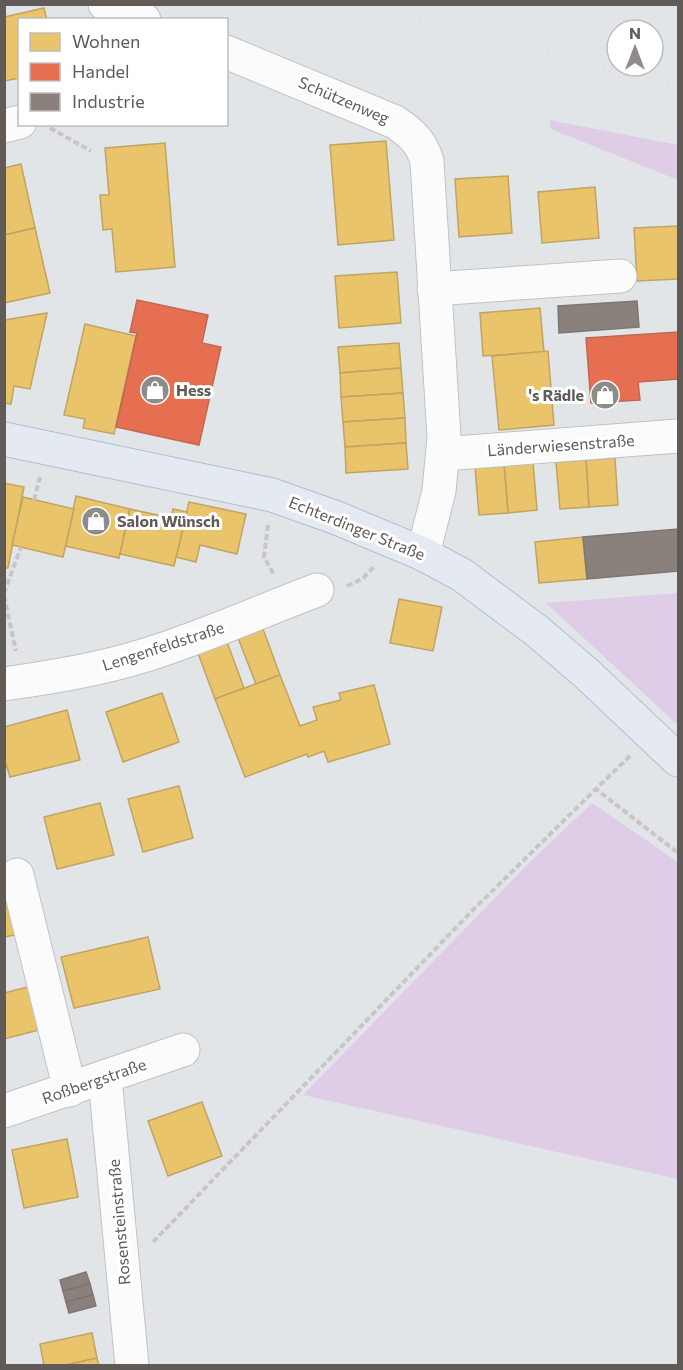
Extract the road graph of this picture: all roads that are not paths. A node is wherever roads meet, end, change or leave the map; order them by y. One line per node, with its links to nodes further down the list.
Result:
1 (105, 4): 2 (street)
2 (139, 18)
3 (228, 53): 5 (street, Schützenweg)
4 (620, 276): 5 (street)
5 (434, 289): 8 (street, Schützenweg)
6 (678, 436): 8 (street, Länderwiesenstraße)
7 (4, 439): 9 (main road, Echterdinger Straße)
8 (443, 454): 9 (street, Schützenweg)
9 (423, 554): 12 (main road, Echterdinger Straße)
10 (303, 595): 11 (street, Lengenfeldstraße)
11 (14, 683)
12 (678, 760)
13 (16, 875): 16 (street)
14 (183, 1050): 15 (street, Roßbergstraße)
15 (105, 1078): 16 (street, Roßbergstraße); 18 (street, Rosensteinstraße)
16 (70, 1090): 17 (street, Roßbergstraße)
17 (4, 1112)
18 (132, 1365)

